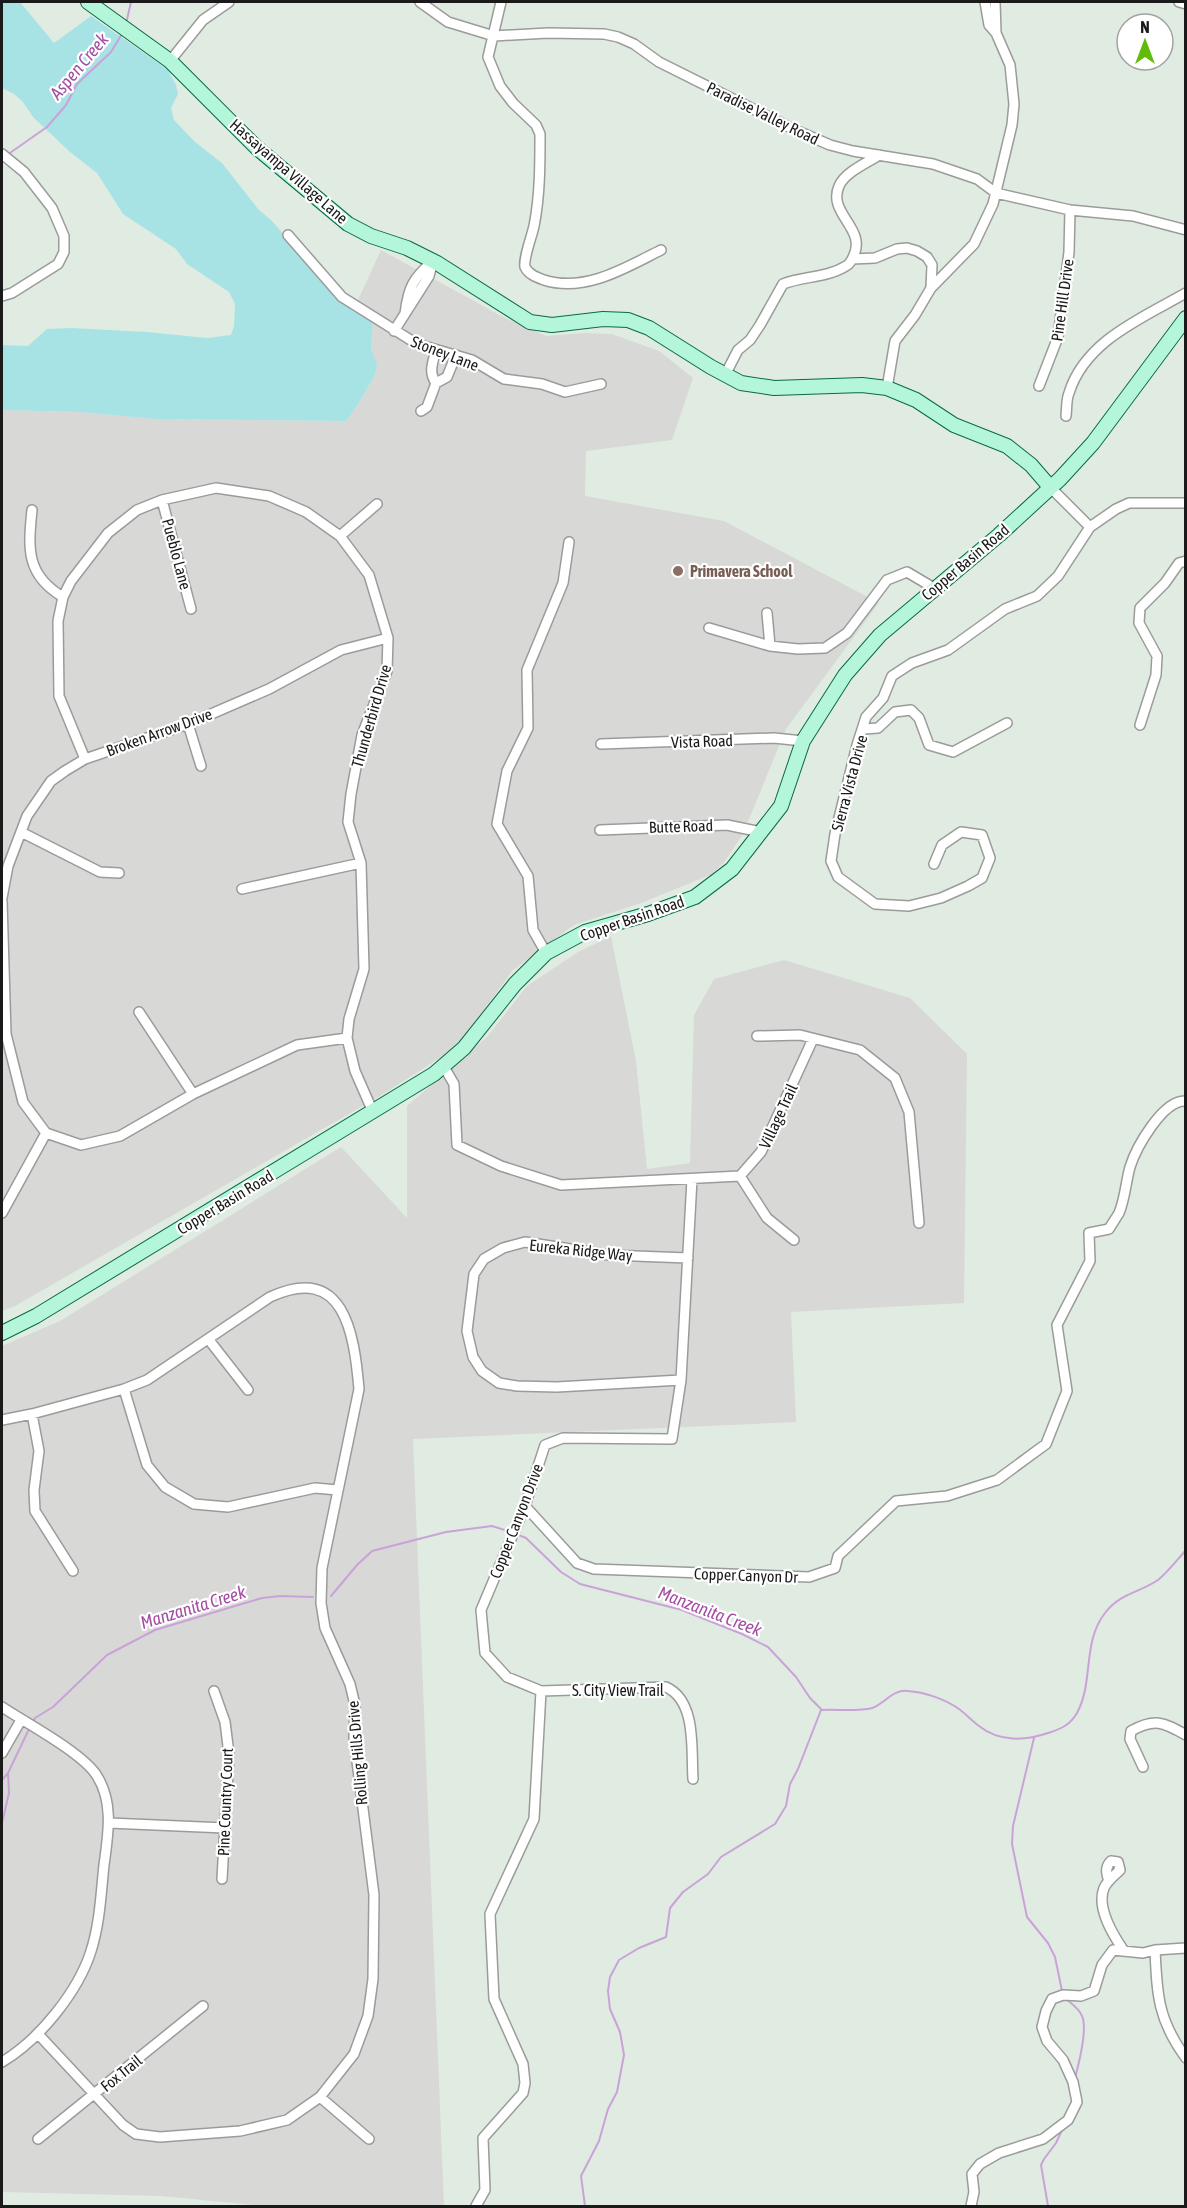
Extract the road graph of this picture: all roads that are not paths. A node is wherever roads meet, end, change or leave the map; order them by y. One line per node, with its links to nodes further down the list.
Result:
1 (88, 2): 11 (street, Hassayampa Village Lane)
2 (229, 2): 11 (street)
3 (420, 2): 10 (street, Paradise Valley Road)
4 (501, 2): 10 (street)
5 (985, 2): 9 (street)
6 (995, 2): 9 (street)
7 (1179, 2): 8 (street)
8 (1185, 4)
9 (996, 33): 14 (street)
10 (494, 36): 13 (street, Paradise Valley Road); 18 (street)
11 (170, 61): 20 (street, Hassayampa Village Lane)
12 (2, 154): 23 (street)
13 (879, 155): 14 (street, Paradise Valley Road); 19 (street)
14 (996, 192): 15 (street, Paradise Valley Road); 21 (street)
15 (1070, 210): 16 (street, Paradise Valley Road); 31 (street, Pine Hill Drive)
16 (1185, 231)
17 (288, 235): 25 (street, Stoney Lane)
18 (661, 250)
19 (852, 259): 21 (street); 28 (street)
20 (433, 261): 25 (street); 28 (street, Hassayampa Village Lane)
21 (931, 288): 32 (street)
22 (1185, 293): 34 (street)
23 (2, 297)
24 (1185, 318): 35 (street, Copper Basin Road)
25 (394, 331): 26 (street, Stoney Lane)
26 (436, 350): 27 (street, Stoney Lane); 29 (street)
27 (456, 356): 29 (street); 30 (street, Stoney Lane)
28 (725, 375): 32 (street, Hassayampa Village Lane)
29 (436, 383): 33 (street)
30 (601, 384)
31 (1039, 386)
32 (887, 388): 35 (street, Hassayampa Village Lane)
33 (421, 411)
34 (1066, 416)
35 (1050, 487): 40 (street, Hassayampa Village Lane); 44 (street, Copper Basin Road)
36 (162, 500): 41 (street, Thunderbird Drive); 45 (street, Thunderbird Drive); 46 (street, Pueblo Lane)
37 (1185, 503): 40 (street, Sierra Vista Drive)
38 (377, 504): 41 (street)
39 (32, 510): 45 (street)
40 (1090, 527): 54 (street, Sierra Vista Drive)
41 (340, 536): 49 (street, Thunderbird Drive)
42 (569, 542): 67 (street)
43 (1185, 561): 53 (street)
44 (934, 588): 50 (street); 55 (street, Copper Basin Road)
45 (63, 597): 57 (street, Thunderbird Drive)
46 (191, 609)
47 (767, 613): 50 (street)
48 (709, 628): 50 (street)
49 (388, 638): 52 (street, Broken Arrow Drive); 62 (street, Thunderbird Drive)
50 (770, 646)
51 (1007, 723): 54 (street)
52 (188, 724): 57 (street, Broken Arrow Drive); 58 (street)
53 (1140, 725)
54 (864, 729): 63 (street, Sierra Vista Drive)
55 (803, 741): 56 (street, Vista Road); 61 (street, Copper Basin Road)
56 (601, 744)
57 (85, 759): 60 (street, Broken Arrow Drive)
58 (201, 766)
59 (600, 830): 61 (street, Butte Road)
60 (21, 831): 64 (street); 66 (street, Broken Arrow Drive)
61 (761, 832): 67 (street, Copper Basin Road)
62 (361, 863): 65 (street); 71 (street, Thunderbird Drive)
63 (934, 864)
64 (119, 873)
65 (242, 889)
66 (2, 899): 69 (street, Broken Arrow Drive)
67 (546, 953): 73 (street, Copper Basin Road)
68 (140, 1011): 74 (street)
69 (4, 1034): 77 (street, Broken Arrow Drive)
70 (757, 1036): 72 (street)
71 (347, 1038): 74 (street); 76 (street, Thunderbird Drive)
72 (813, 1039): 78 (street, Village Trail); 81 (street)
73 (444, 1066): 76 (street, Copper Basin Road); 79 (street)
74 (193, 1094): 77 (street)
75 (1185, 1101): 92 (street, Copper Canyon Dr)
76 (373, 1112): 84 (street, Copper Basin Road)
77 (46, 1133): 80 (street)
78 (740, 1176): 79 (street); 82 (street)
79 (692, 1179): 83 (street, Copper Canyon Drive)
80 (2, 1213)
81 (919, 1223)
82 (794, 1240)
83 (688, 1258): 86 (street, Copper Canyon Drive); 86 (street, Eureka Ridge Way)
84 (2, 1333)
85 (209, 1340): 87 (street, Rolling Hills Drive); 88 (street); 91 (street, Rolling Hills Drive)
86 (681, 1380): 92 (street, Copper Canyon Drive)
87 (124, 1389): 89 (street, Rolling Hills Drive); 91 (street)
88 (248, 1390)
89 (32, 1414): 90 (street, Rolling Hills Drive); 93 (street)
90 (2, 1420)
91 (338, 1490): 114 (street, Rolling Hills Drive)
92 (525, 1506): 95 (street, Copper Canyon Drive)
93 (73, 1571)
94 (214, 1691): 103 (street, Pine Country Court)
95 (541, 1691): 101 (street, S. City View Trail); 117 (street)
96 (2, 1707): 97 (street)
97 (24, 1721): 99 (street); 102 (street)
98 (1185, 1735): 100 (street)
99 (2, 1753)
100 (1143, 1767)
101 (693, 1779)
102 (109, 1823): 103 (street); 110 (street)
103 (225, 1828): 104 (street, Pine Country Court)
104 (222, 1879)
105 (1109, 1881): 108 (street)
106 (1185, 1948): 107 (street)
107 (1155, 1950): 108 (street); 111 (street)
108 (1124, 1951): 118 (street)
109 (204, 2006): 113 (street, Fox Trail)
110 (38, 2034): 112 (street); 113 (street, Rolling Hills Drive)
111 (1185, 2058)
112 (2, 2062)
113 (94, 2094): 114 (street, Rolling Hills Drive); 115 (street, Fox Trail)
114 (321, 2097): 116 (street)
115 (38, 2139)
116 (369, 2139)
117 (476, 2206)
118 (971, 2206)

